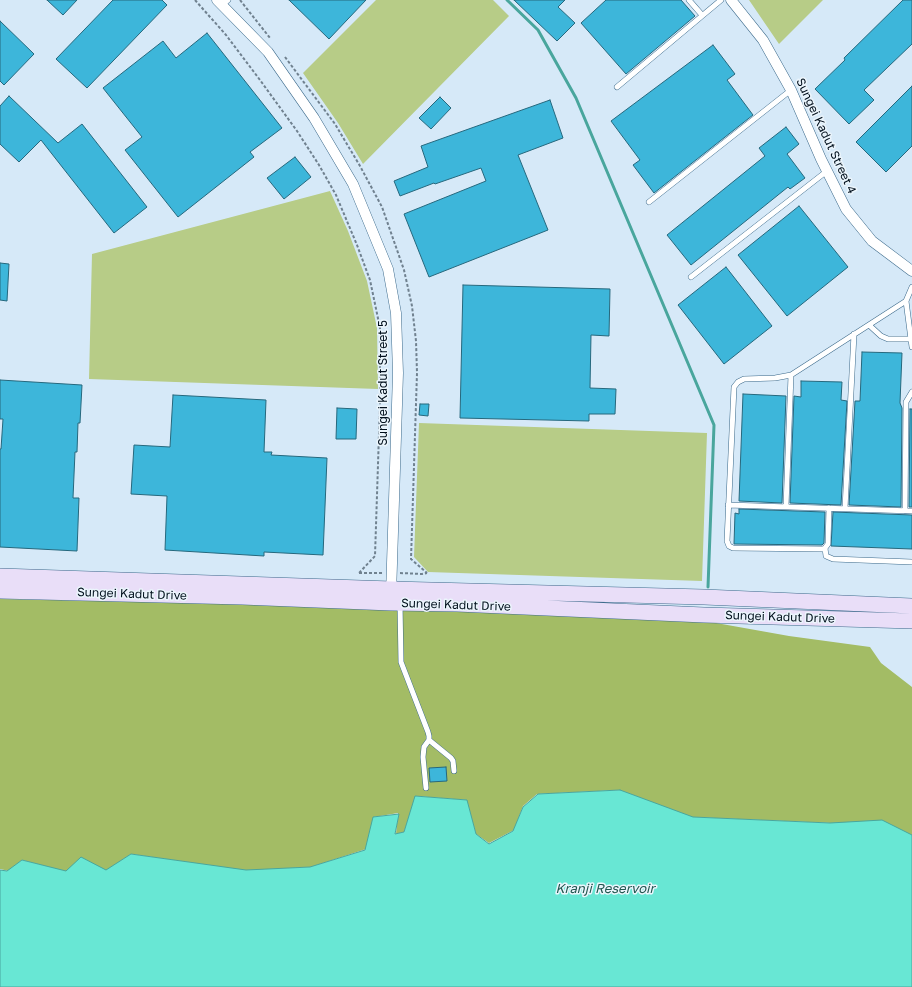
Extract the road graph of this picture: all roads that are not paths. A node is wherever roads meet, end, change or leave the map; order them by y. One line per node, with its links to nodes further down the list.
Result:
1 (689, 0): 5 (lane)
2 (720, 0): 5 (lane)
3 (731, 0): 7 (street, Sungei Kadut Street 4)
4 (222, 2): 30 (street, Sungei Kadut Street 5)
5 (702, 15): 6 (lane)
6 (617, 87)
7 (791, 90): 8 (street, Sungei Kadut Street 4); 9 (lane)
8 (827, 171): 10 (street, Sungei Kadut Street 4); 11 (lane)
9 (650, 202)
10 (912, 271)
11 (690, 277)
12 (912, 287): 13 (lane)
13 (906, 301): 14 (lane); 16 (lane)
14 (869, 325): 15 (lane); 16 (lane)
15 (854, 334): 18 (lane); 23 (lane)
16 (911, 339): 17 (lane)
17 (912, 347)
18 (791, 374): 20 (lane); 21 (lane)
19 (912, 392): 24 (lane)
20 (728, 505): 21 (lane); 26 (lane)
21 (786, 506): 22 (lane)
22 (829, 508): 23 (lane); 26 (lane)
23 (845, 508): 24 (lane)
24 (905, 511): 25 (lane)
25 (912, 511)
26 (826, 548): 27 (lane)
27 (912, 562)
28 (0, 576): 30 (main road, Sungei Kadut Drive)
29 (0, 591): 30 (main road, Sungei Kadut Drive)
30 (394, 599): 31 (main road, Sungei Kadut Drive); 32 (main road, Sungei Kadut Drive); 33 (lane)
31 (912, 606)
32 (912, 621)
33 (429, 740): 34 (lane); 35 (lane)
34 (454, 771)
35 (426, 788)

